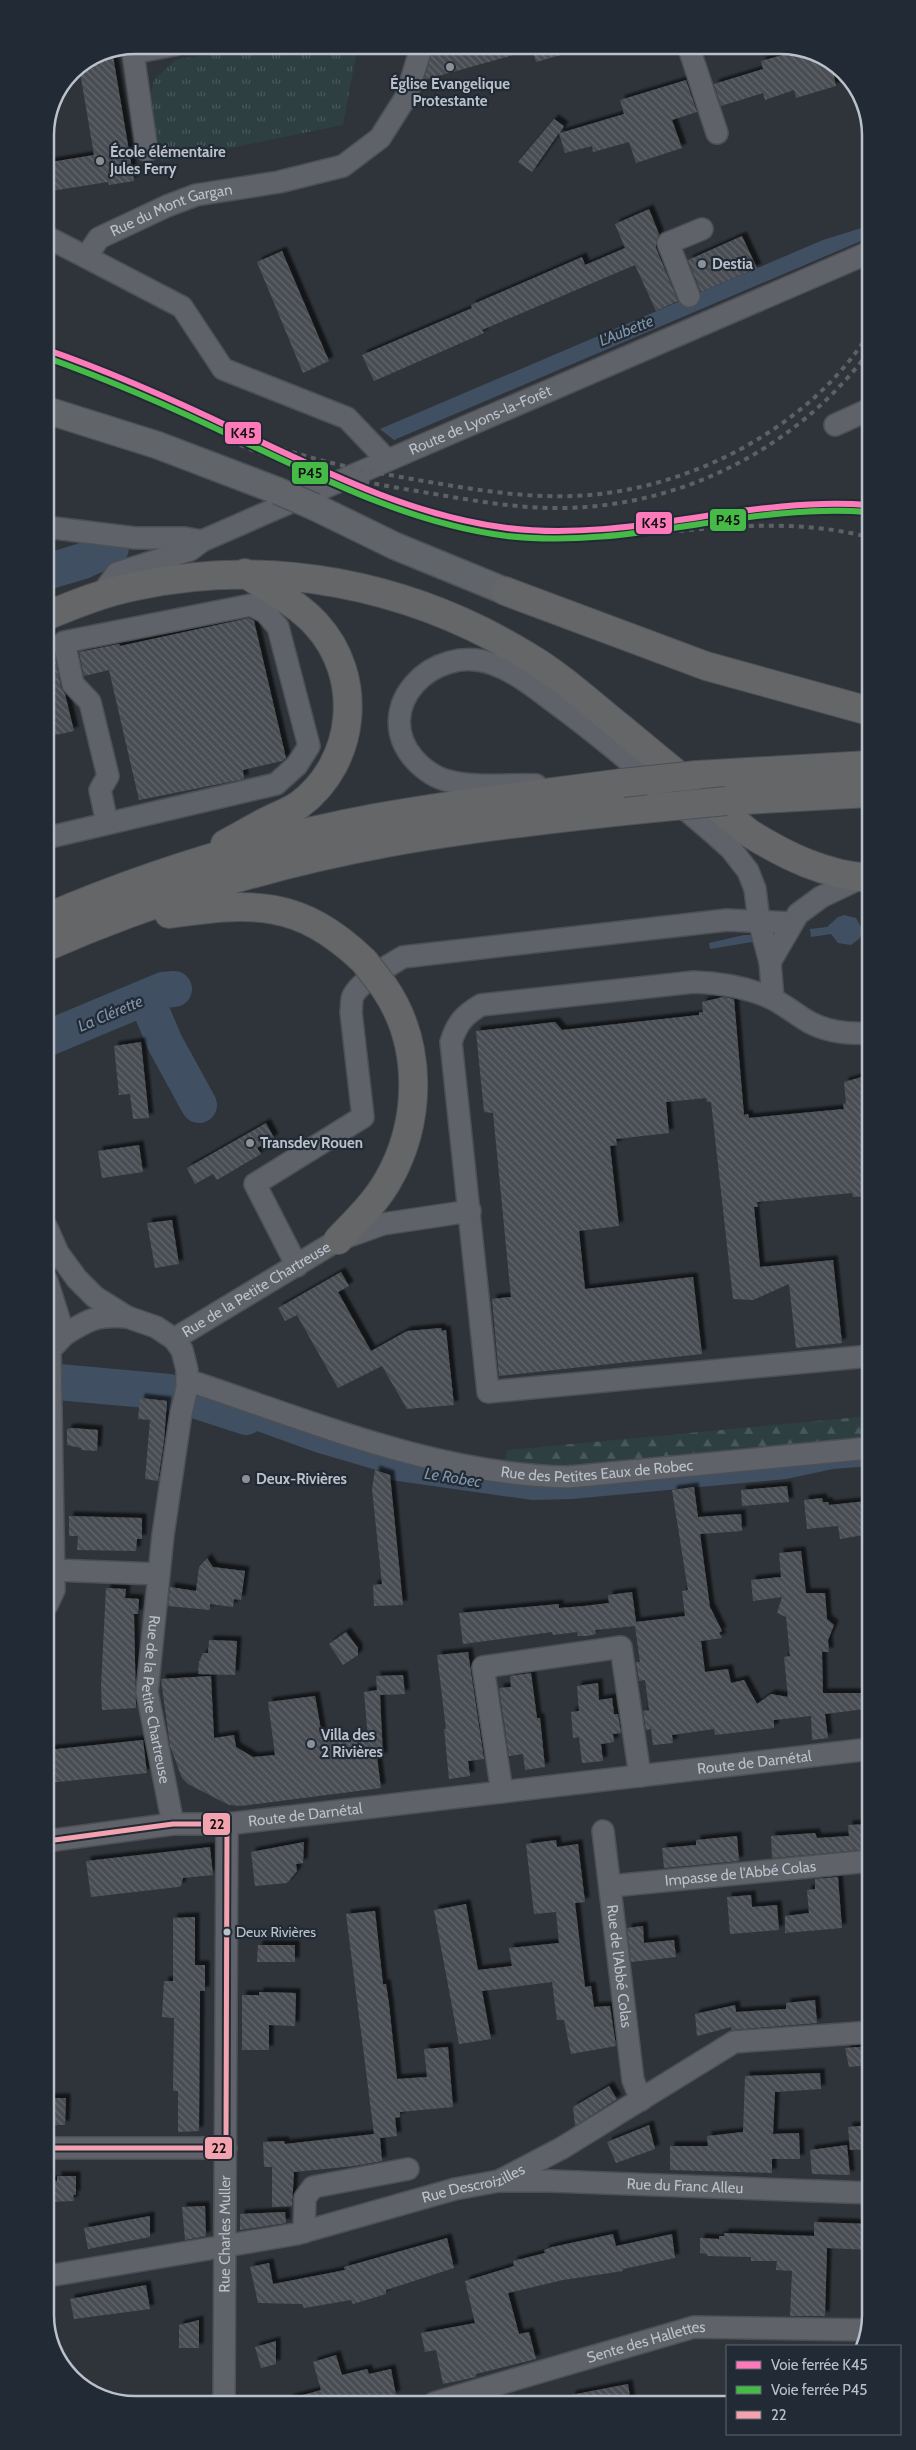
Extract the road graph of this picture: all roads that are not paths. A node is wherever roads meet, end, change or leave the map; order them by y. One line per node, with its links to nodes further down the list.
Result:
1 (133, 54): 5 (street)
2 (419, 54): 9 (street, Rue du Mont Gargan)
3 (691, 54): 4 (street)
4 (717, 133)
5 (146, 151)
6 (702, 229): 10 (street)
7 (54, 241): 9 (street)
8 (862, 256): 14 (street, Route de Lyons-la-Forêt)
9 (86, 257): 14 (street)
10 (689, 296)
11 (54, 412): 18 (main road, bridge)
12 (862, 413): 13 (street)
13 (835, 425)
14 (388, 460): 16 (street, Route de Lyons-la-Forêt)
15 (54, 528): 16 (street)
16 (202, 541): 19 (street, Route de Lyons-la-Forêt)
17 (243, 572): 19 (highway); 27 (highway); 28 (highway)
18 (505, 591): 21 (highway)
19 (101, 595): 20 (highway)
20 (54, 613)
21 (862, 709)
22 (862, 765): 23 (highway, bridge)
23 (586, 788): 27 (highway); 31 (street)
24 (862, 793): 33 (highway, bridge)
25 (107, 823): 25 (street); 26 (street)
26 (54, 836)
27 (185, 866): 30 (highway)
28 (862, 877)
29 (862, 880): 32 (street)
30 (54, 915)
31 (759, 921): 32 (street); 35 (street); 41 (street)
32 (792, 923): 35 (street)
33 (96, 925): 34 (highway); 39 (highway, bridge)
34 (54, 943)
35 (770, 962): 36 (street)
36 (773, 999): 37 (street); 38 (street)
37 (862, 1033)
38 (470, 1211): 39 (street, Rue de la Petite Chartreuse); 47 (street)
39 (338, 1240): 41 (street, Rue de la Petite Chartreuse)
40 (54, 1245): 43 (street, Rue de la Petite Chartreuse)
41 (297, 1266): 45 (street, Rue de la Petite Chartreuse)
42 (54, 1303): 44 (street)
43 (127, 1317): 44 (street, Rue de la Petite Chartreuse); 45 (street, Rue de la Petite Chartreuse)
44 (64, 1335): 46 (street, Rue de la Petite Chartreuse)
45 (174, 1338): 48 (street, Rue de la Petite Chartreuse)
46 (54, 1346)
47 (862, 1357)
48 (185, 1392): 49 (street, Rue des Petites Eaux de Robec); 51 (street, Rue de la Petite Chartreuse)
49 (862, 1449)
50 (54, 1570): 51 (street); 52 (street, Rue de la Petite Chartreuse)
51 (159, 1574): 56 (street, Rue de la Petite Chartreuse)
52 (54, 1590)
53 (862, 1750): 54 (street, Route de Darnétal)
54 (640, 1776): 55 (street, Route de Darnétal); 55 (street)
55 (502, 1792): 57 (street, Route de Darnétal)
56 (173, 1824): 57 (street, Route de Darnétal); 59 (street, Route de Darnétal)
57 (227, 1824): 65 (street, Rue Charles Muller)
58 (603, 1831): 61 (street, Rue de l'Abbé Colas)
59 (54, 1840)
60 (862, 1863): 61 (street, Impasse de l'Abbé Colas)
61 (611, 1886): 63 (street, Rue de l'Abbé Colas)
62 (862, 2033): 63 (street, Rue Descroizilles)
63 (641, 2100): 67 (street, Rue Descroizilles)
64 (54, 2148): 65 (street)
65 (226, 2148): 70 (street, Rue Charles Muller)
66 (408, 2168): 69 (street)
67 (499, 2181): 68 (street, Rue du Franc Alleu); 69 (street, Rue Descroizilles)
68 (862, 2193)
69 (304, 2232): 70 (street, Rue Descroizilles)
70 (226, 2244): 71 (street, Rue Descroizilles); 73 (street, Rue Charles Muller)
71 (54, 2275)
72 (861, 2330): 74 (street, Sente des Hallettes)
73 (224, 2396)
74 (461, 2396)

